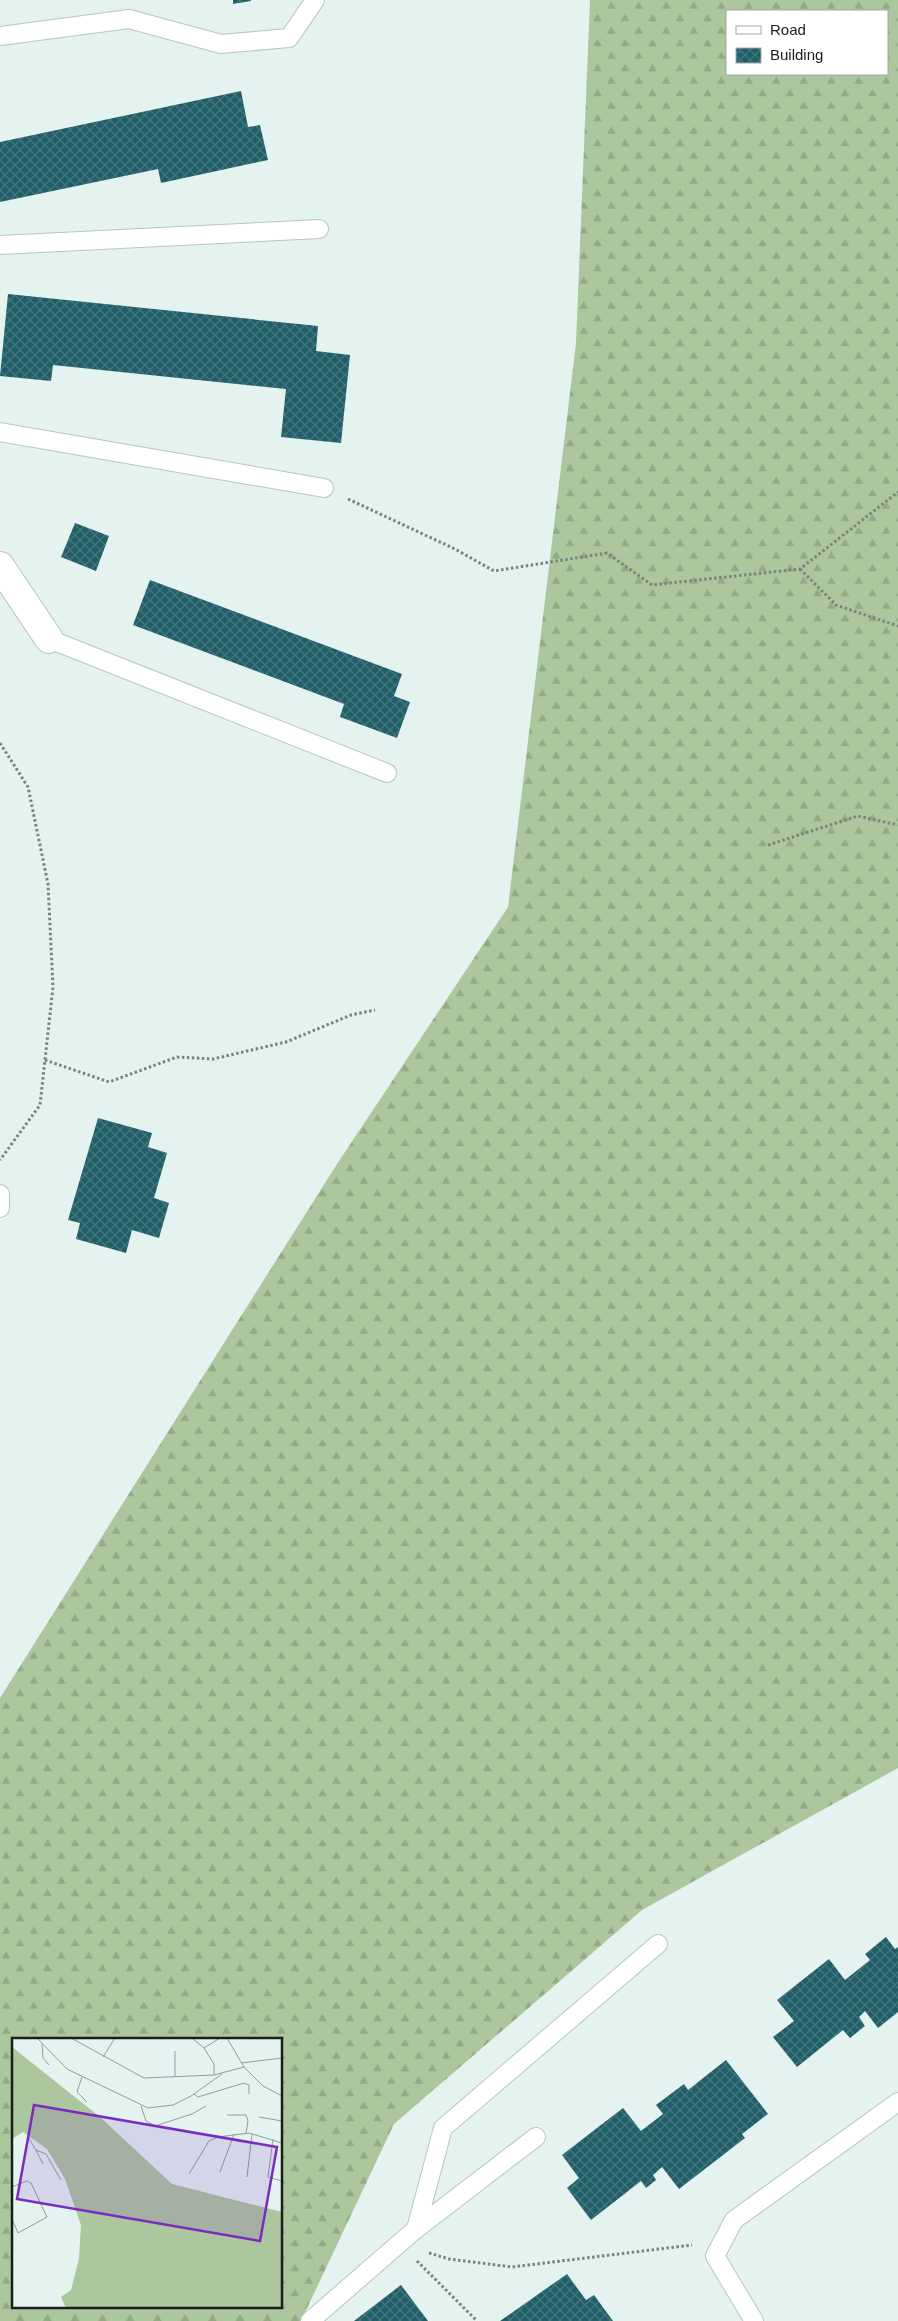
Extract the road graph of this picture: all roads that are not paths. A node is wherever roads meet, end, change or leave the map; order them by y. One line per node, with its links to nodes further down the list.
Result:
1 (314, 0): 2 (lane)
2 (0, 36)
3 (319, 229): 4 (lane)
4 (0, 245)
5 (0, 432): 6 (lane)
6 (324, 488)
7 (0, 566): 8 (street)
8 (49, 639): 9 (lane)
9 (387, 772)
10 (0, 1194): 11 (lane)
11 (0, 1208)
12 (658, 1944): 15 (lane)
13 (898, 2102): 17 (lane)
14 (536, 2137): 15 (lane)
15 (416, 2229): 16 (lane)
16 (310, 2321)
17 (754, 2321)

